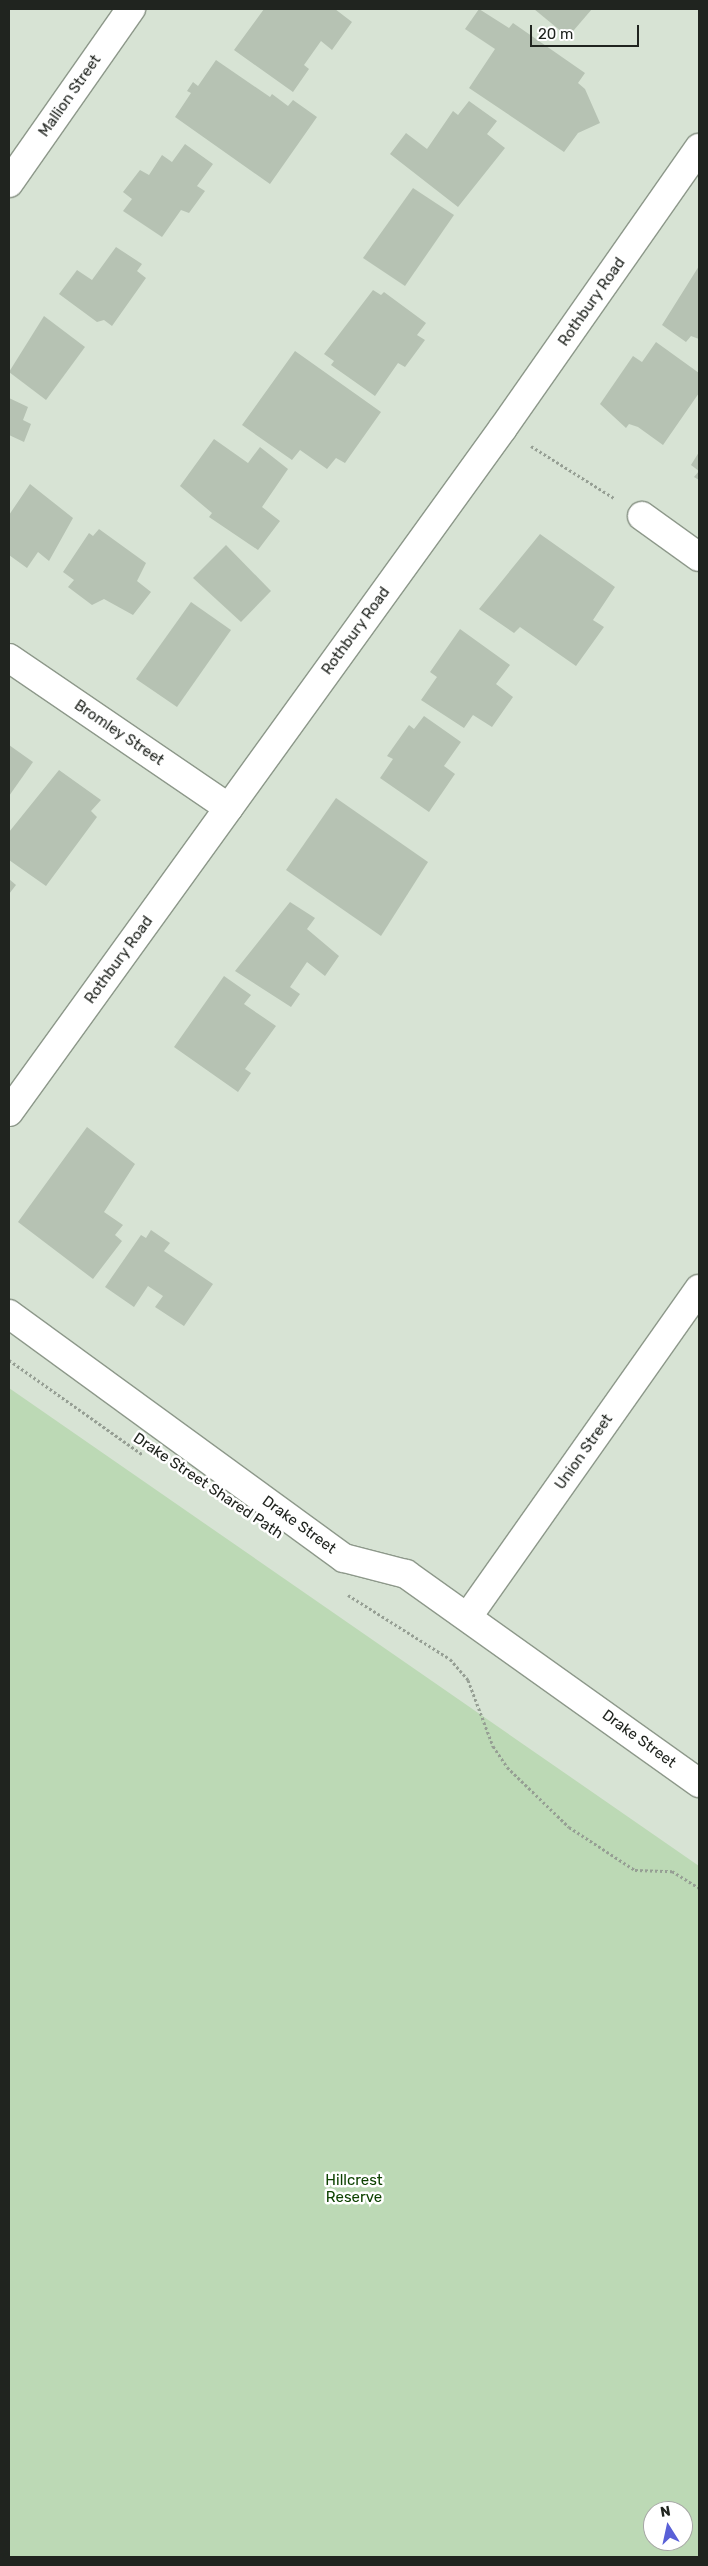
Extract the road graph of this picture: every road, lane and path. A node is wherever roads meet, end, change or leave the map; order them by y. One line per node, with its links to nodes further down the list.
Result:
1 (131, 9): 3 (street, Mallion Street)
2 (699, 148): 4 (street, Rothbury Road)
3 (9, 183)
4 (503, 428): 5 (path); 8 (street, Rothbury Road)
5 (642, 516): 6 (street)
6 (699, 557)
7 (9, 658): 8 (street, Bromley Street)
8 (228, 808): 9 (street, Rothbury Road)
9 (9, 1112)
10 (699, 1289): 15 (street, Union Street)
11 (9, 1314): 15 (street, Drake Street)
12 (9, 1360): 13 (path, Drake Street Shared Path)
13 (147, 1458)
14 (340, 1590): 17 (path)
15 (469, 1615): 16 (street, Drake Street)
16 (699, 1783)
17 (699, 1888)

